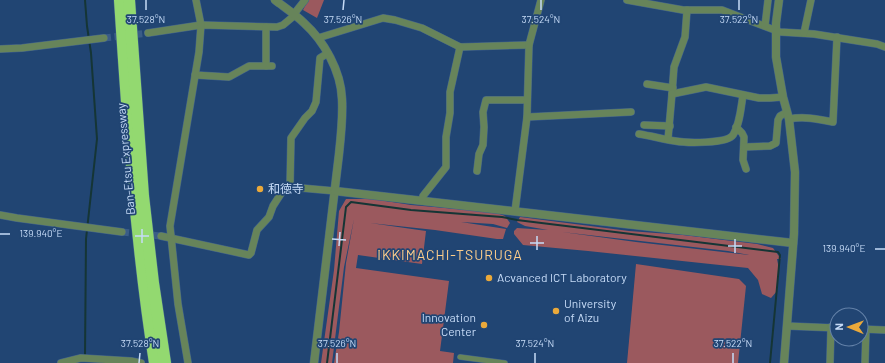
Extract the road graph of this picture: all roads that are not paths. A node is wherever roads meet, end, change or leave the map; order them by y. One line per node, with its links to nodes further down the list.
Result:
1 (120, 0): 63 (highway, Ban-Etsu Expressway)
2 (129, 0): 64 (highway, Ban-Etsu Expressway)
3 (196, 0): 14 (street)
4 (275, 0): 13 (street)
5 (305, 0): 13 (street)
6 (541, 0): 23 (street)
7 (627, 0): 11 (street)
8 (768, 0): 15 (street)
9 (779, 0): 17 (street)
10 (811, 0): 19 (street)
11 (662, 3): 12 (street)
12 (687, 10): 15 (street); 30 (street)
13 (294, 15): 16 (street); 22 (street)
14 (201, 25): 16 (street); 18 (street); 28 (street)
15 (765, 26): 17 (street)
16 (266, 27): 28 (street)
17 (775, 30): 19 (street); 32 (street)
18 (148, 32)
19 (804, 33): 20 (street)
20 (837, 37): 25 (street); 35 (street)
21 (104, 38): 26 (street)
22 (318, 38): 24 (street); 27 (street)
23 (529, 45): 24 (street); 33 (street)
24 (460, 47): 47 (street)
25 (885, 47)
26 (0, 49)
27 (328, 54): 45 (street); 46 (street)
28 (195, 75): 52 (street)
29 (647, 84): 30 (street)
30 (673, 91): 31 (street); 38 (street)
31 (742, 95): 32 (street); 39 (street)
32 (783, 97): 35 (street)
33 (527, 100): 36 (street); 44 (street)
34 (630, 112): 36 (street)
35 (788, 115): 42 (street); 53 (street)
36 (527, 117): 48 (street)
37 (644, 125): 38 (street)
38 (670, 126): 41 (street)
39 (736, 127): 41 (street); 42 (street)
40 (639, 134): 41 (street)
41 (668, 139)
42 (744, 147): 43 (street)
43 (746, 169)
44 (477, 171)
45 (290, 187): 46 (street); 52 (street)
46 (335, 191): 47 (street); 66 (street)
47 (422, 201): 48 (street)
48 (515, 211): 53 (street)
49 (0, 215): 50 (street)
50 (122, 232)
51 (161, 236): 52 (street)
52 (171, 237): 65 (street)
53 (793, 243): 54 (street)
54 (787, 326): 55 (street); 68 (street)
55 (829, 328)
56 (869, 329): 57 (street)
57 (885, 330)
58 (832, 347): 69 (street)
59 (865, 347): 70 (street)
60 (460, 357): 67 (street)
61 (61, 363): 62 (street)
62 (141, 363)
63 (155, 363)
64 (165, 363)
65 (188, 363)
66 (314, 363)
67 (505, 363)
68 (784, 363)
69 (830, 363)
70 (865, 363)

